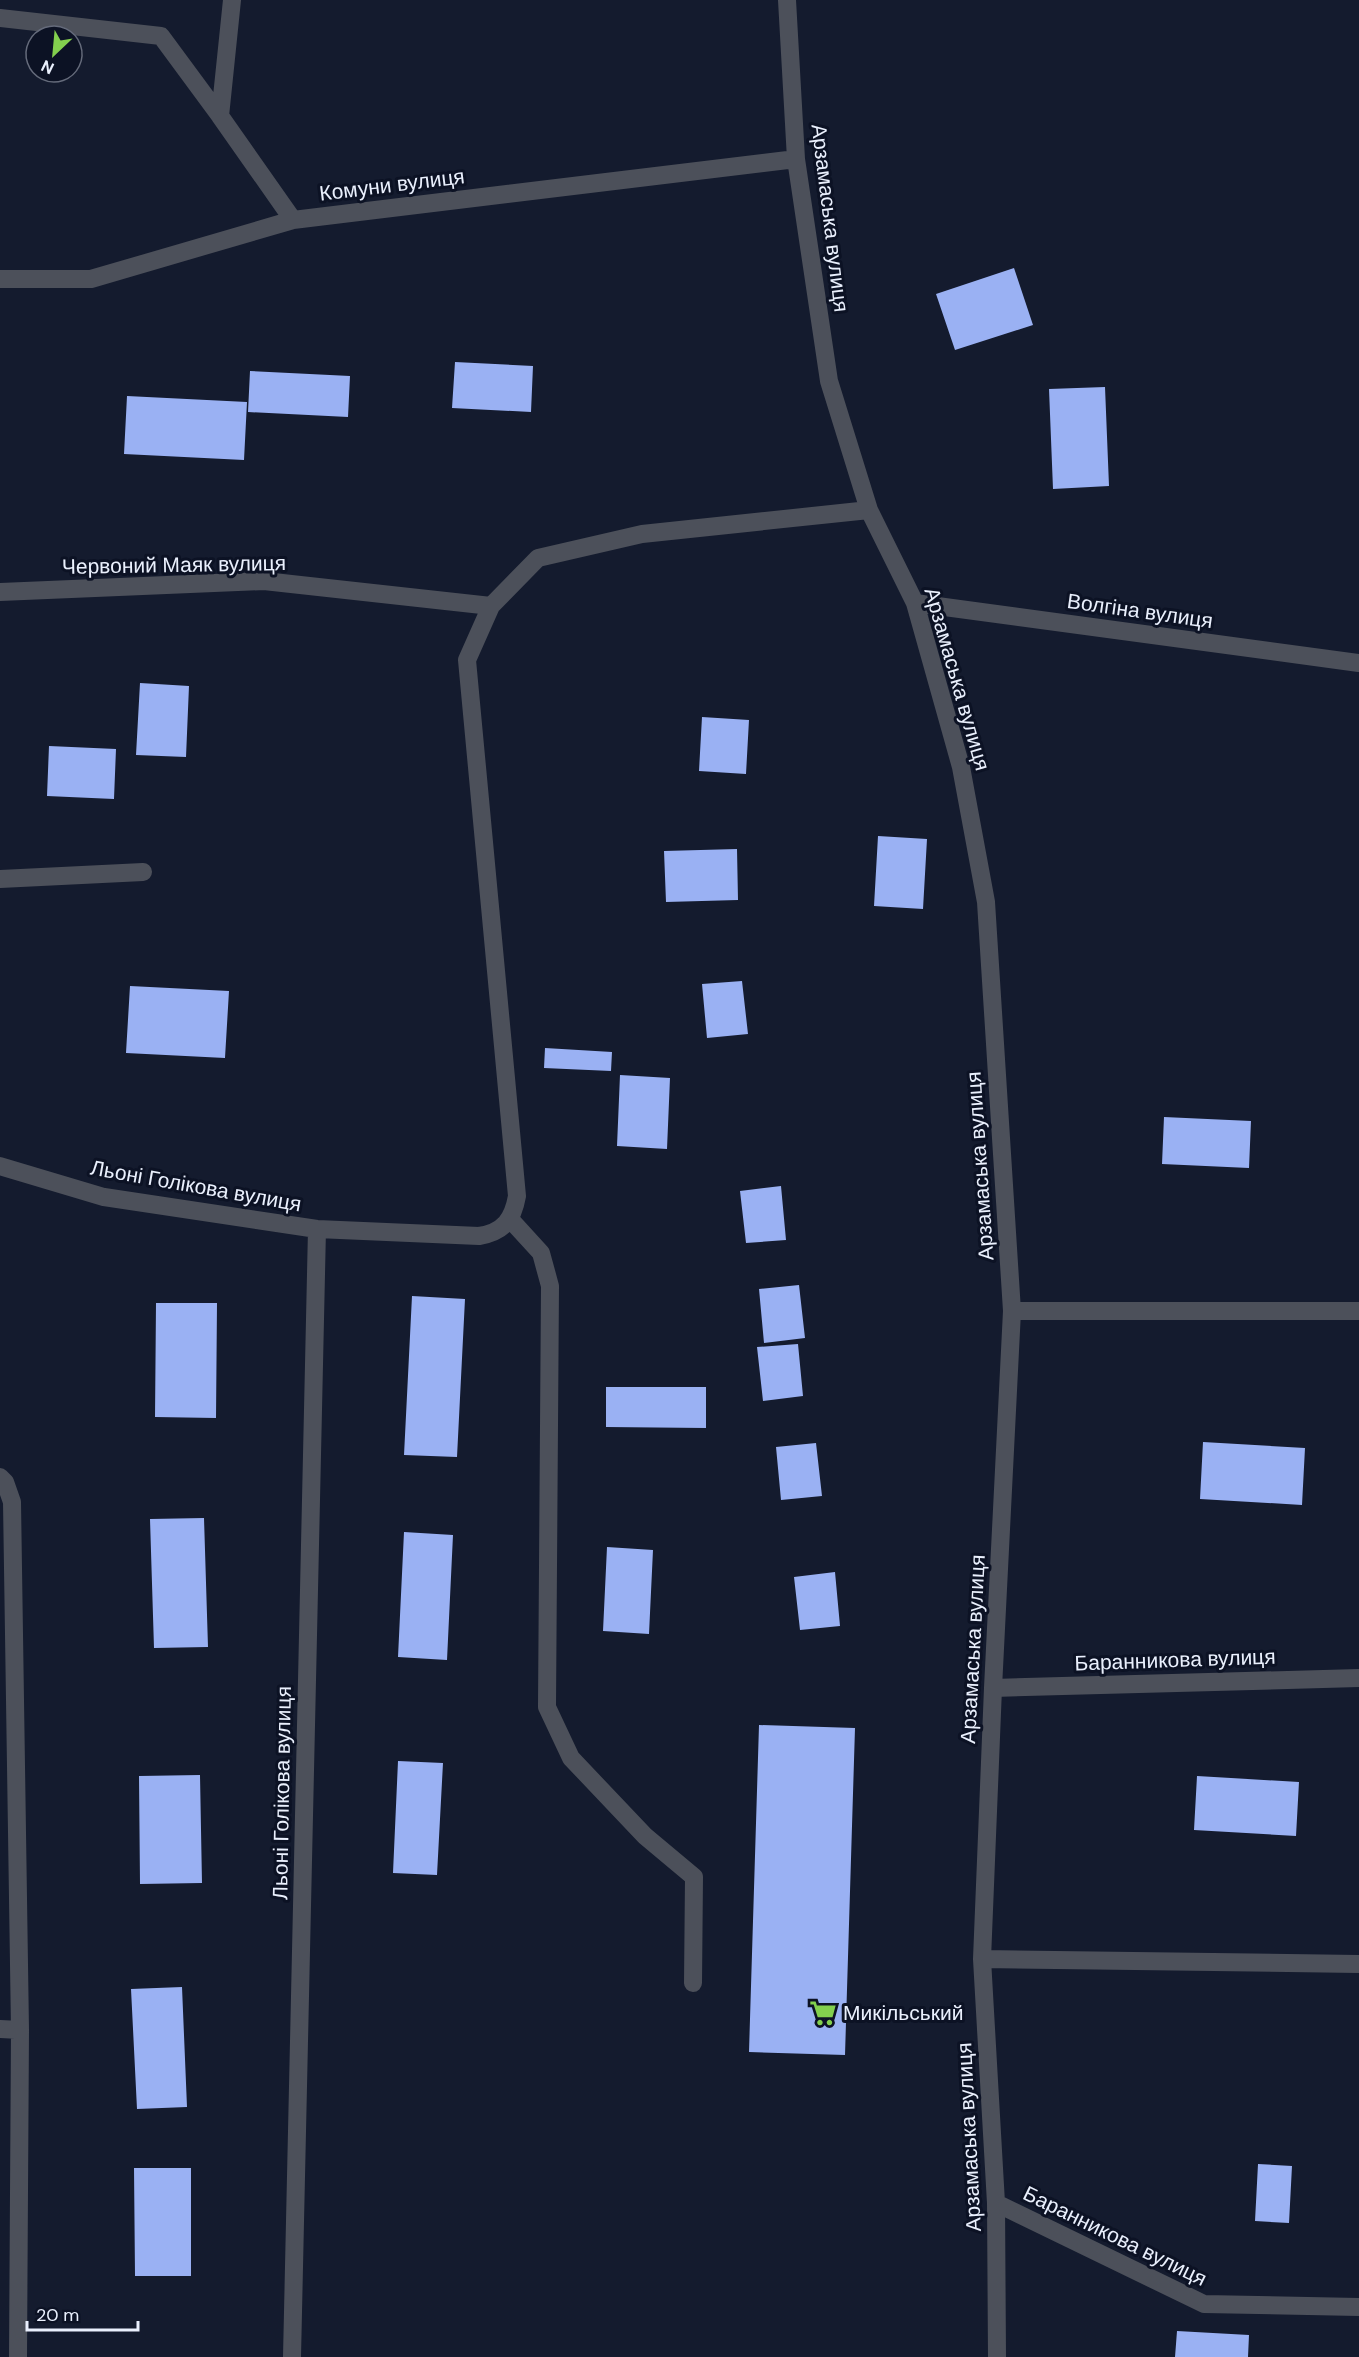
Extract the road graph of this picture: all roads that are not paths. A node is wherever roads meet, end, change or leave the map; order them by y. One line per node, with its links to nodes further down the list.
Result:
1 (232, 0): 4 (street)
2 (787, 0): 5 (street, Арзамаська вулиця)
3 (0, 18): 4 (street)
4 (220, 116): 6 (street)
5 (796, 159): 6 (street, Комуни вулиця); 8 (street, Арзамаська вулиця)
6 (293, 219): 7 (street, Комуни вулиця)
7 (0, 279)
8 (869, 510): 10 (street, Арзамаська вулиця); 11 (street)
9 (0, 592): 11 (street, Червоний Маяк вулиця)
10 (915, 603): 12 (street, Волгіна вулиця); 18 (street, Арзамаська вулиця)
11 (491, 606): 16 (street)
12 (1359, 663)
13 (143, 872): 14 (street)
14 (0, 879)
15 (0, 1166): 17 (street, Льоні Голікова вулиця)
16 (510, 1219): 17 (street, Льоні Голікова вулиця); 26 (street)
17 (316, 1229): 32 (street, Льоні Голікова вулиця)
18 (1012, 1311): 19 (street); 22 (street, Арзамаська вулиця)
19 (1359, 1311)
20 (0, 1477): 23 (street)
21 (1359, 1678): 22 (street, Баранникова вулиця)
22 (993, 1688): 24 (street, Арзамаська вулиця)
23 (8, 1722): 28 (street)
24 (982, 1959): 25 (street); 29 (street, Арзамаська вулиця)
25 (1359, 1964)
26 (693, 1983)
27 (0, 2029): 28 (street)
28 (20, 2030): 31 (street)
29 (996, 2203): 30 (street, Баранникова вулиця); 33 (street, Арзамаська вулиця)
30 (1359, 2307)
31 (18, 2357)
32 (292, 2357)
33 (998, 2357)

